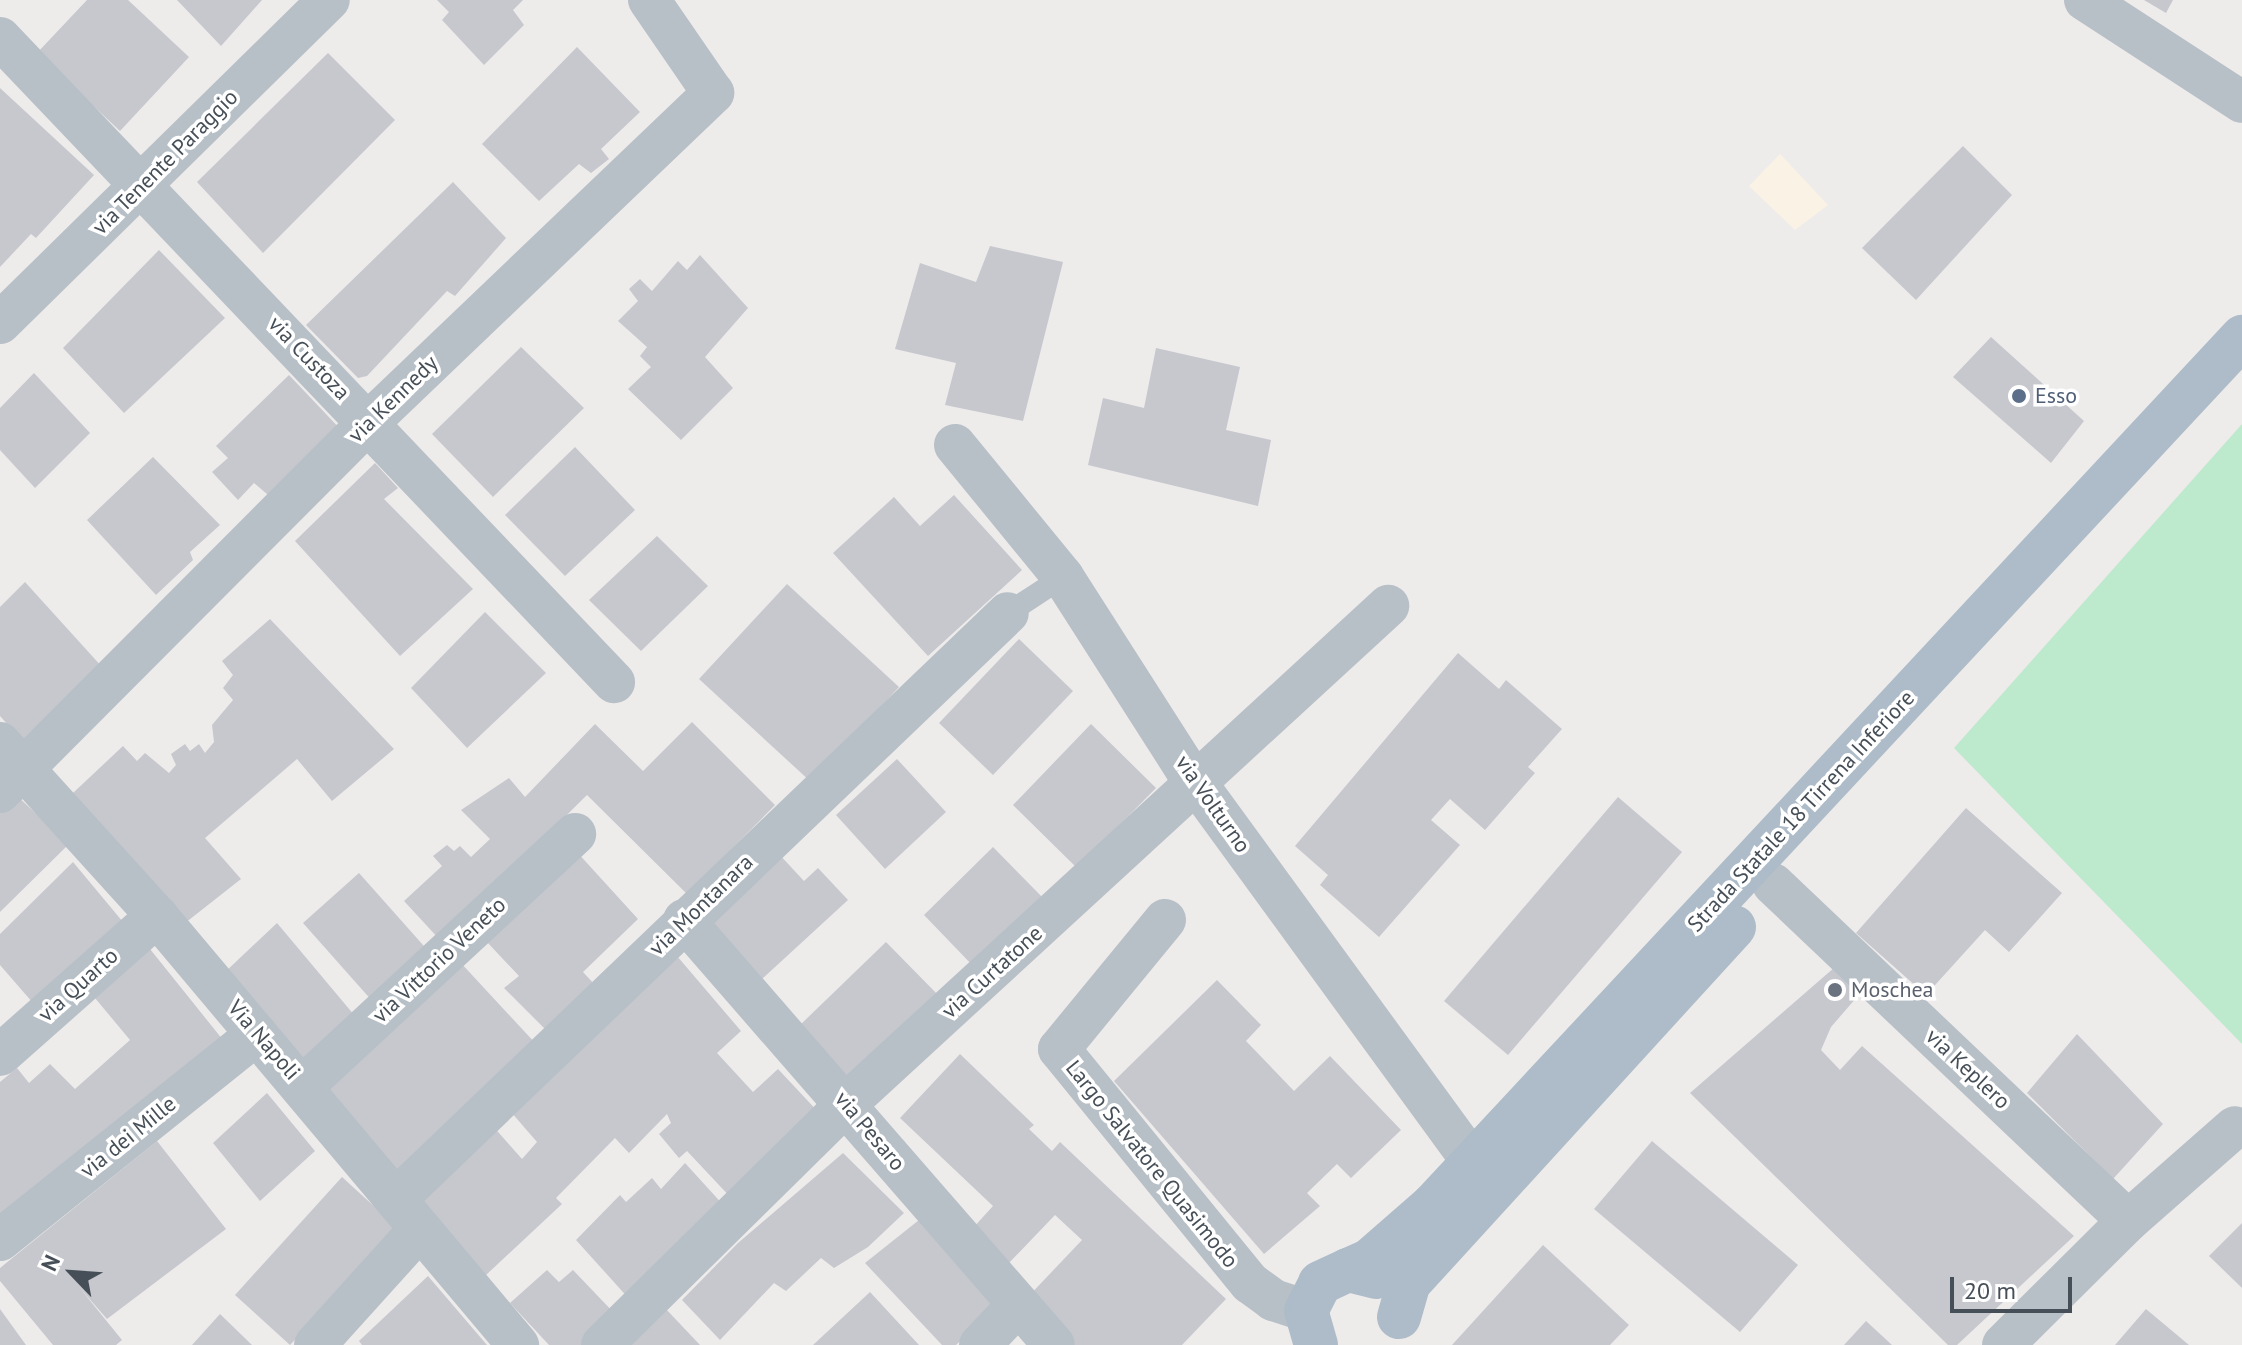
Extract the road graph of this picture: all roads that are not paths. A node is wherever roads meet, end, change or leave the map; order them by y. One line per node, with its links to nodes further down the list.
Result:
1 (329, 0): 6 (street, via Tenente Paraggio)
2 (649, 0): 10 (street, via Kennedy)
3 (2085, 0): 5 (street)
4 (0, 38): 6 (street, via Custoza)
5 (2242, 102)
6 (141, 186): 7 (street, via Tenente Paraggio); 10 (street, via Custoza)
7 (0, 323)
8 (2242, 337): 28 (main road, Strada Statale 18 Tirrena Inferiore)
9 (2242, 368): 19 (main road, Strada Statale 18 Tirrena Inferiore)
10 (370, 421): 15 (street, via Custoza); 16 (street, via Kennedy)
11 (955, 445): 12 (street, via Volturno)
12 (1063, 577): 14 (lane); 17 (street, via Volturno)
13 (1388, 606): 17 (street, via Curtatone)
14 (1008, 613): 21 (street, via Montanara)
15 (614, 682)
16 (8, 769): 20 (street, Via Napoli)
17 (1198, 786): 26 (street, via Curtatone); 28 (street, via Volturno)
18 (575, 834): 25 (street, via Vittorio Veneto)
19 (1773, 884): 30 (street, via Keplero); 34 (main road, Strada Statale 18 Tirrena Inferiore)
20 (157, 916): 23 (street, Via Napoli); 24 (street, via Quarto)
21 (684, 920): 26 (street, via Pesaro); 29 (street, via Montanara)
22 (1165, 920): 35 (street, Largo Salvatore Quasimodo)
23 (257, 1034): 25 (street, Via Napoli); 31 (street, via dei Mille)
24 (0, 1055)
25 (303, 1086): 29 (street, Via Napoli)
26 (847, 1103): 33 (street, via Pesaro); 38 (street, via Curtatone)
27 (2235, 1127): 30 (street)
28 (1473, 1162): 32 (main road, Strada Statale 18 Tirrena Inferiore)
29 (407, 1214): 36 (street, via Montanara); 37 (street, Via Napoli)
30 (2128, 1221): 41 (street)
31 (0, 1240)
32 (1348, 1270): 34 (main road, Strada Statale 18 Tirrena Inferiore); 35 (main road, Strada Statale 18 Tirrena Inferiore)
33 (1017, 1306): 39 (street); 40 (street, via Pesaro)
34 (1394, 1331)
35 (1307, 1332)
36 (315, 1345)
37 (518, 1345)
38 (602, 1345)
39 (980, 1345)
40 (1054, 1345)
41 (2003, 1345)

